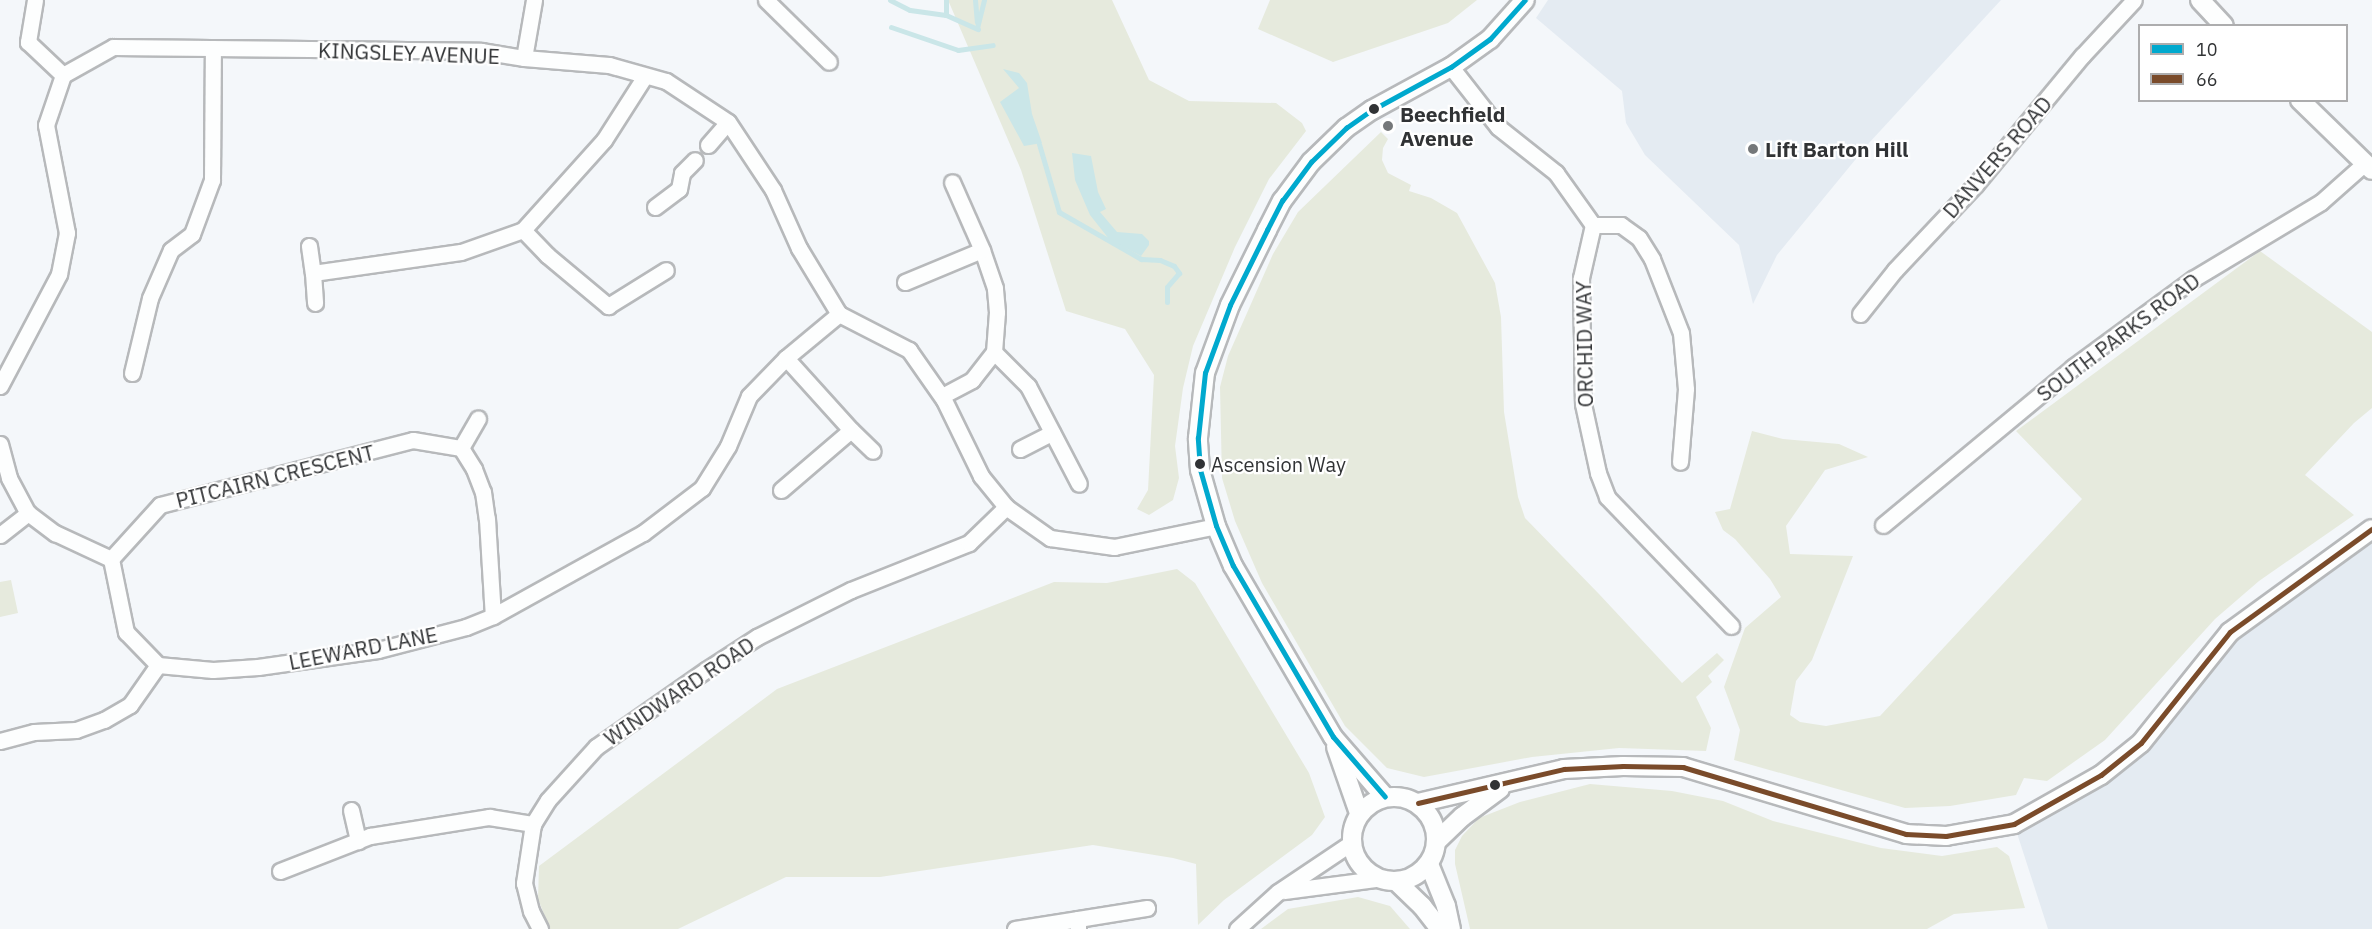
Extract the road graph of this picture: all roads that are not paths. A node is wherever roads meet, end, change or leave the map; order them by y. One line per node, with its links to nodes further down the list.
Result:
1 (534, 0): 9 (street)
2 (766, 0): 10 (street)
3 (1525, 0): 11 (street)
4 (2134, 0): 30 (street, DANVERS ROAD)
5 (2200, 0): 7 (street)
6 (31, 1): 12 (street)
7 (2222, 24)
8 (213, 48): 9 (street, KINGSLEY AVENUE); 12 (street); 33 (street)
9 (524, 58): 13 (street, KINGSLEY AVENUE)
10 (829, 62)
11 (1451, 67): 21 (street); 49 (street)
12 (63, 75): 34 (street)
13 (645, 76): 15 (street, KINGSLEY AVENUE); 22 (street)
14 (2302, 102): 18 (street)
15 (728, 122): 16 (street); 29 (street, KINGSLEY AVENUE)
16 (708, 145)
17 (695, 160): 20 (street)
18 (2368, 167): 48 (street, SOUTH PARKS ROAD)
19 (952, 182): 24 (street)
20 (655, 207)
21 (1593, 225): 43 (street); 54 (street, ORCHID WAY)
22 (523, 230): 25 (street); 26 (street)
23 (309, 246): 26 (street)
24 (982, 250): 27 (street); 31 (street)
25 (666, 270)
26 (313, 273): 28 (street)
27 (904, 282)
28 (315, 303)
29 (839, 314): 32 (street, LEEWARD LANE); 35 (street)
30 (1860, 314)
31 (994, 352): 35 (street); 38 (street)
32 (786, 358): 37 (street); 53 (street, LEEWARD LANE)
33 (132, 373)
34 (0, 386)
35 (942, 396): 46 (street)
36 (478, 418): 40 (street)
37 (851, 430): 42 (street); 45 (street)
38 (1052, 433): 41 (street); 44 (street)
39 (0, 444): 47 (street)
40 (461, 448): 52 (street, PITCAIRN CRESCENT); 53 (street)
41 (1020, 448)
42 (873, 451)
43 (1680, 462)
44 (1079, 484)
45 (781, 490)
46 (1006, 507): 49 (street); 63 (street, WINDWARD ROAD)
47 (28, 513): 51 (street); 52 (street)
48 (1883, 525)
49 (1216, 526): 56 (street)
50 (2372, 529): 58 (street)
51 (0, 535)
52 (111, 559): 55 (street)
53 (493, 616): 55 (street, LEEWARD LANE)
54 (1731, 626)
55 (158, 665): 57 (street)
56 (1333, 737): 59 (street); 62 (street)
57 (0, 741)
58 (1509, 783): 60 (street); 65 (street)
59 (1385, 797): 60 (street); 62 (street)
60 (1418, 803): 65 (street)
61 (351, 810): 64 (street)
62 (1359, 813): 66 (street)
63 (533, 824): 64 (street); 74 (street)
64 (358, 841): 68 (street)
65 (1437, 841): 67 (street)
66 (1351, 843): 69 (street); 71 (street)
67 (1429, 864): 70 (street); 78 (street)
68 (280, 871)
69 (1377, 879): 70 (street); 71 (street)
70 (1397, 882): 77 (street)
71 (1278, 892): 76 (street)
72 (1147, 908): 73 (street)
73 (1078, 924): 75 (street)
74 (540, 929)
75 (1015, 929)
76 (1237, 929)
77 (1440, 929)
78 (1451, 929)

